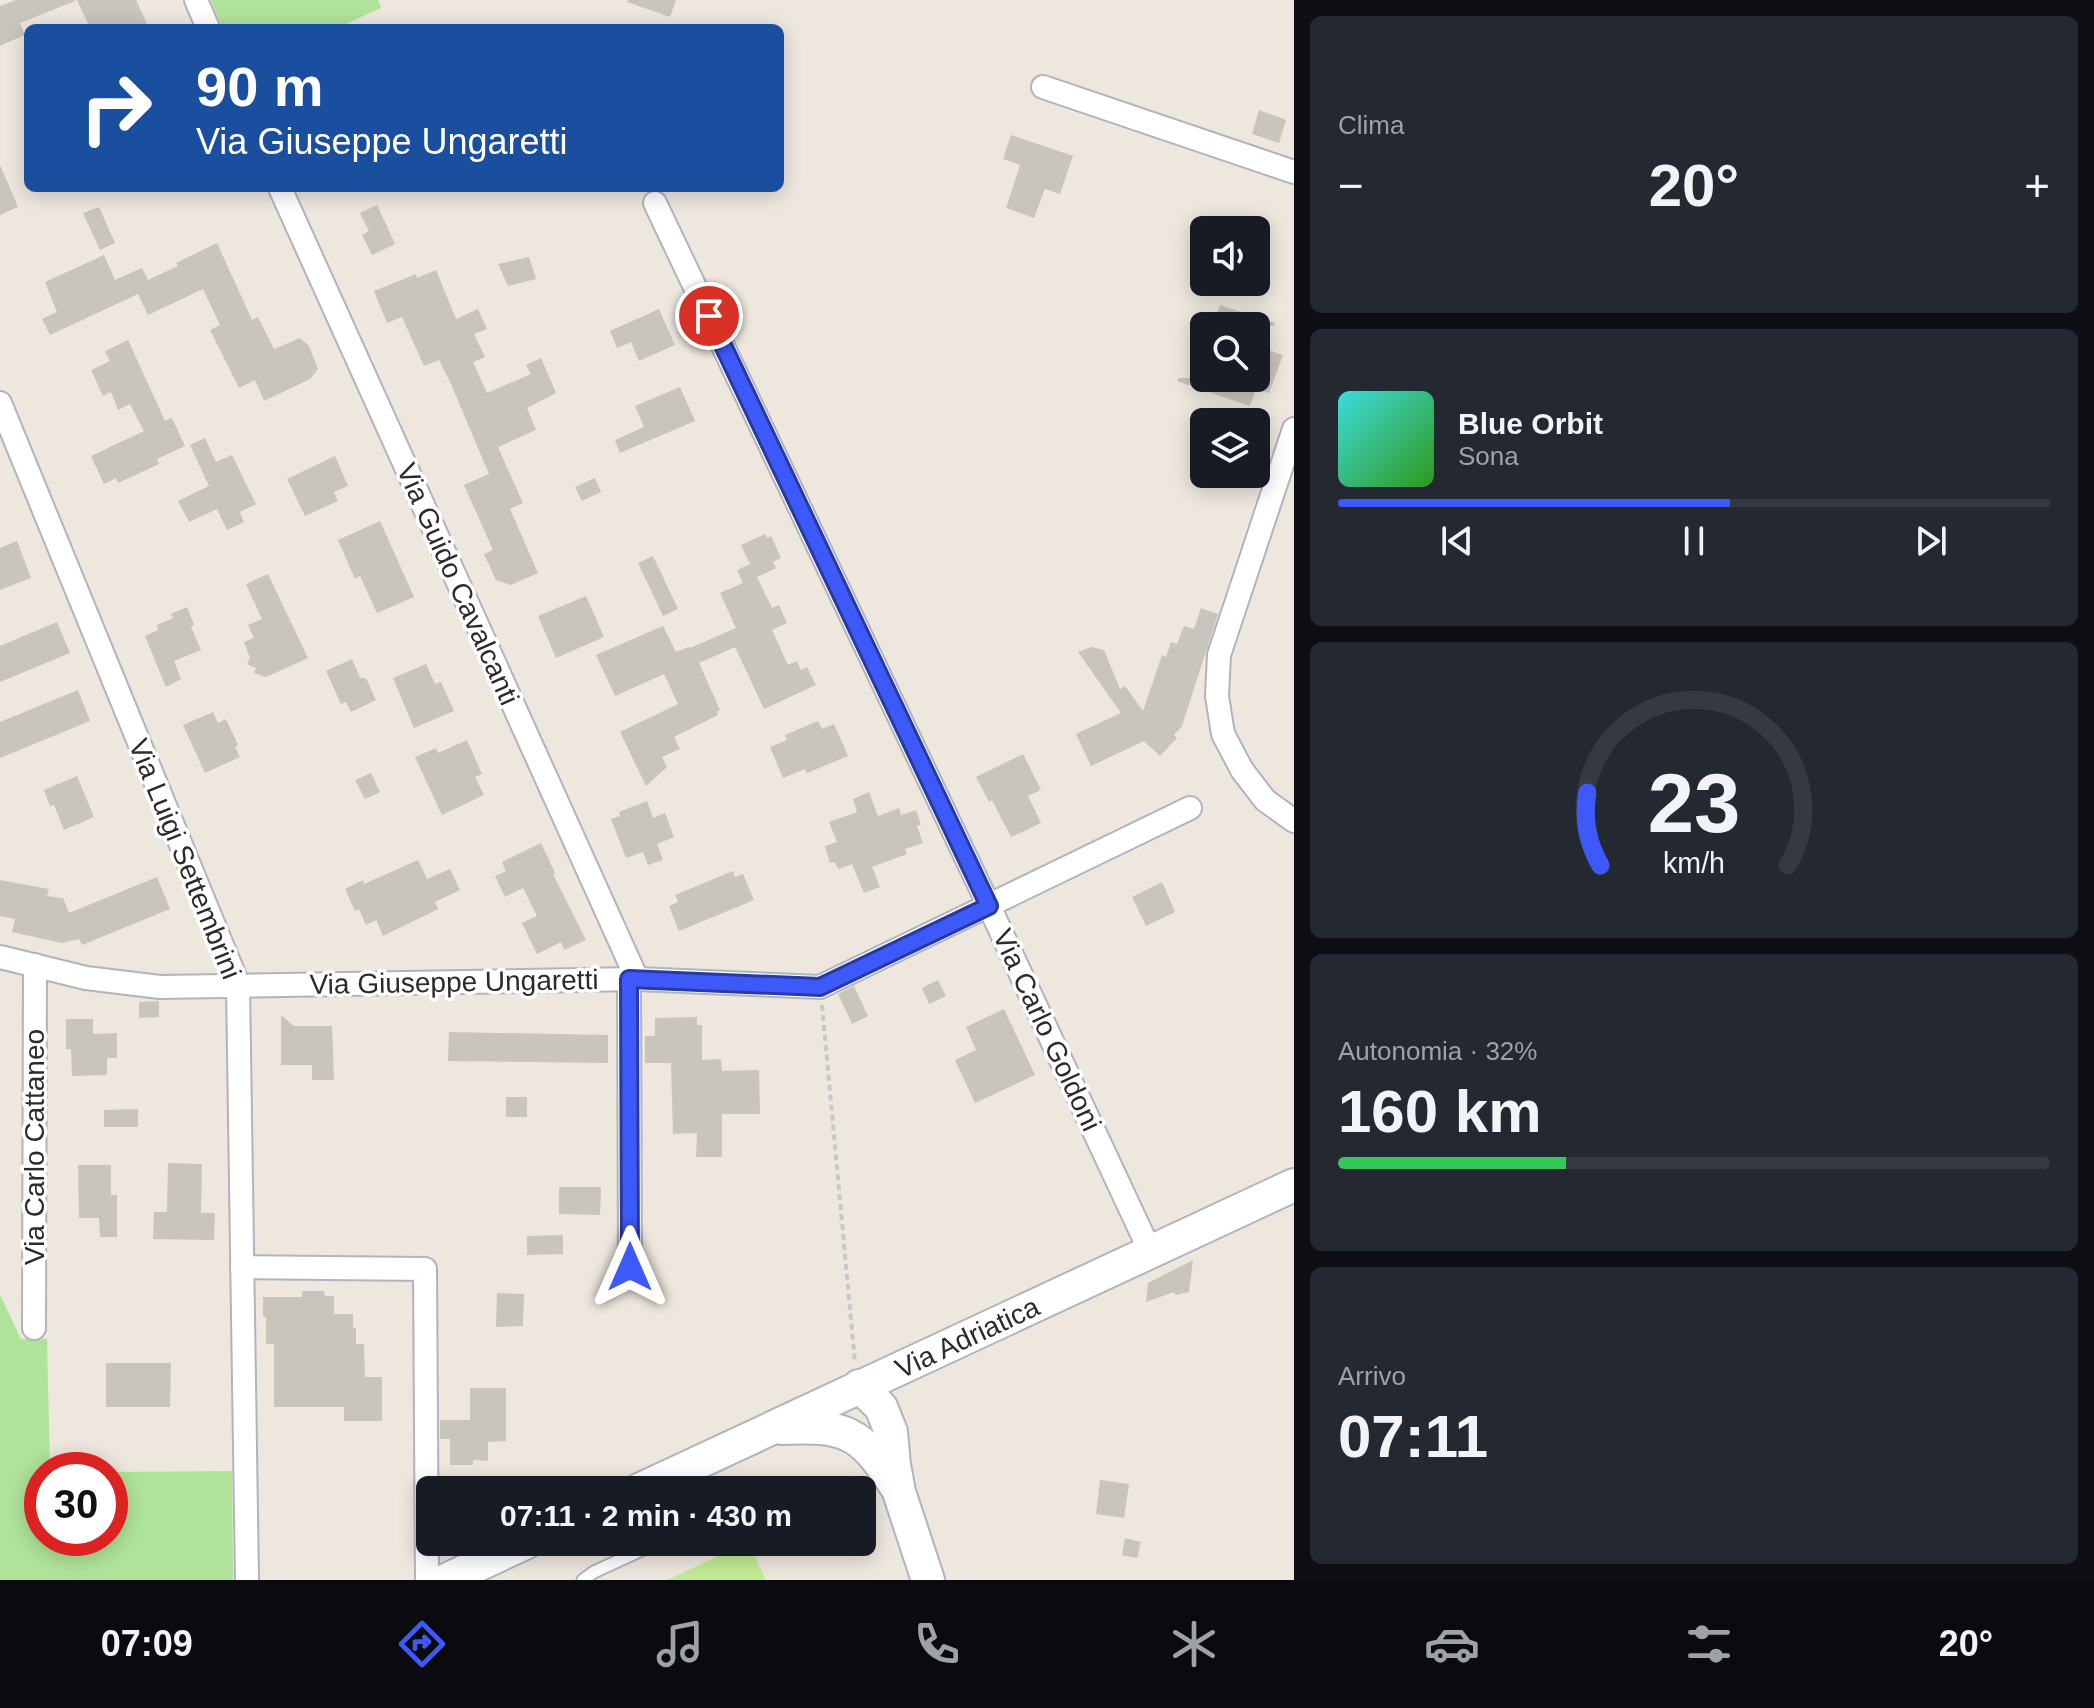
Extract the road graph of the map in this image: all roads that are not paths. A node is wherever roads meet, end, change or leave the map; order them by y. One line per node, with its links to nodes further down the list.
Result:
1 (196, 0): 2 (street)
2 (206, 24)
3 (1043, 87): 4 (street)
4 (1294, 172)
5 (282, 192): 14 (street, Via Guido Cavalcanti)
6 (655, 203): 11 (street, Via Carlo Goldoni)
7 (0, 403): 15 (street, Via Luigi Settembrini)
8 (1294, 429): 10 (street)
9 (1190, 808): 11 (street, Via Giuseppe Ungaretti)
10 (1294, 821)
11 (989, 906): 14 (street, Via Giuseppe Ungaretti); 17 (street, Via Carlo Goldoni)
12 (0, 957): 13 (street, Via Giuseppe Ungaretti)
13 (35, 965): 15 (street, Via Giuseppe Ungaretti); 20 (street, Via Carlo Cattaneo)
14 (633, 979): 15 (street, Via Giuseppe Ungaretti); 19 (street)
15 (238, 984): 18 (street, Via Luigi Settembrini)
16 (1294, 1185): 17 (street, Via Adriatica)
17 (1150, 1251): 21 (street, Via Adriatica)
18 (242, 1267): 28 (street, Via Luigi Settembrini); 29 (street)
19 (630, 1267)
20 (34, 1328)
21 (944, 1346): 22 (street, Via Adriatica); 24 (street)
22 (859, 1386): 23 (street, Via Adriatica); 24 (street)
23 (771, 1428): 24 (street); 25 (street, Via Adriatica)
24 (878, 1440): 32 (street)
25 (676, 1476)
26 (497, 1556): 30 (street)
27 (629, 1556): 31 (lane)
28 (247, 1580)
29 (427, 1580)
30 (446, 1580)
31 (583, 1580)
32 (928, 1580)

